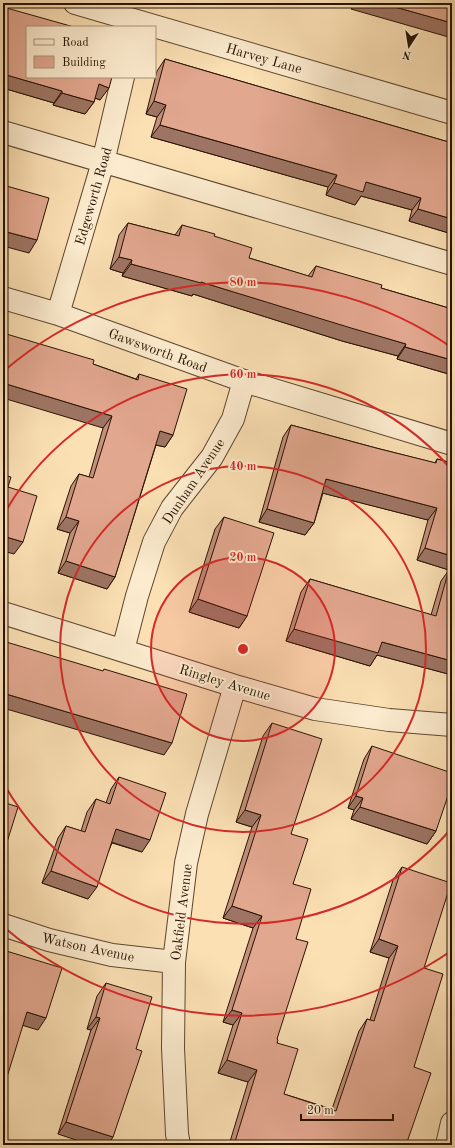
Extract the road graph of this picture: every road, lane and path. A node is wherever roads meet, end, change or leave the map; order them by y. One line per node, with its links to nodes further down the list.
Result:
1 (75, 3): 2 (street, Harvey Lane)
2 (136, 24)
3 (156, 30): 5 (street, Harvey Lane)
4 (123, 78): 7 (street, Edgeworth Road)
5 (452, 113)
6 (3, 132): 7 (street)
7 (103, 162): 8 (street); 10 (street, Edgeworth Road)
8 (452, 264)
9 (3, 298): 10 (street, Gawsworth Road)
10 (58, 314): 11 (street, Gawsworth Road)
11 (244, 381): 12 (street, Gawsworth Road); 14 (street, Dunham Avenue)
12 (452, 444)
13 (3, 613): 14 (street, Ringley Avenue)
14 (123, 650): 15 (street, Ringley Avenue)
15 (235, 686): 16 (street, Ringley Avenue); 18 (street, Oakfield Avenue)
16 (452, 725)
17 (3, 925): 18 (street, Watson Avenue)
18 (174, 962): 20 (street, Oakfield Avenue)
19 (452, 1123): 21 (street)
20 (179, 1145)
21 (447, 1145)

